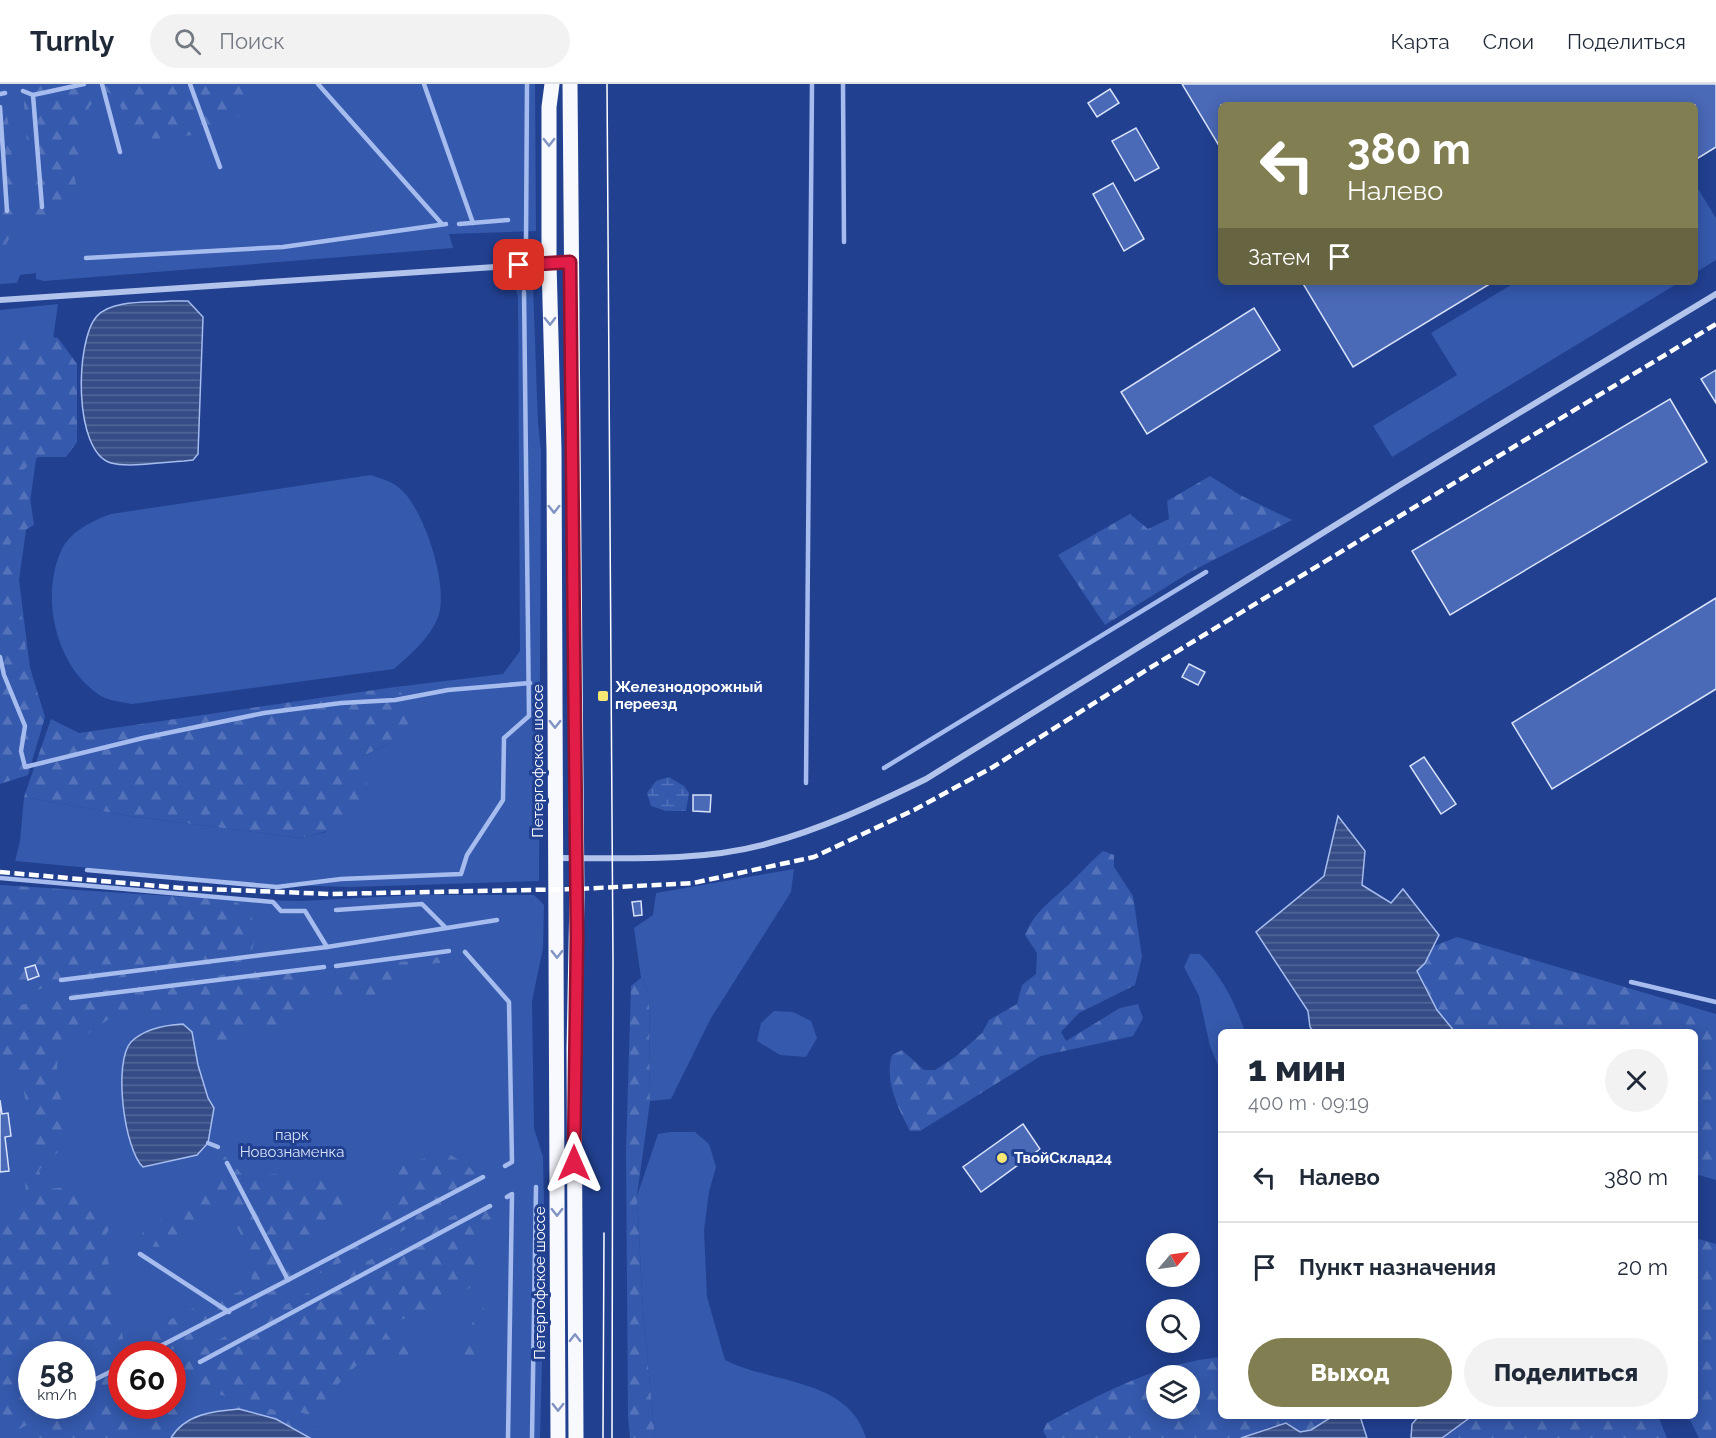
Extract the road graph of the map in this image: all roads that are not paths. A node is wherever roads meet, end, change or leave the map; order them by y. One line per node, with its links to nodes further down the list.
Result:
1 (552, 84): 4 (main road, Петергофское шоссе, one-way to 4)
2 (570, 84): 3 (main road)
3 (570, 262): 4 (street); 8 (main road)
4 (549, 263): 6 (street); 7 (main road, Петергофское шоссе, one-way to 7)
5 (1716, 294): 8 (street)
6 (0, 300)
7 (556, 858): 8 (street); 9 (main road, Петергофское шоссе, one-way to 9)
8 (577, 858): 10 (main road, one-way to 8)
9 (558, 1438)
10 (576, 1438)

